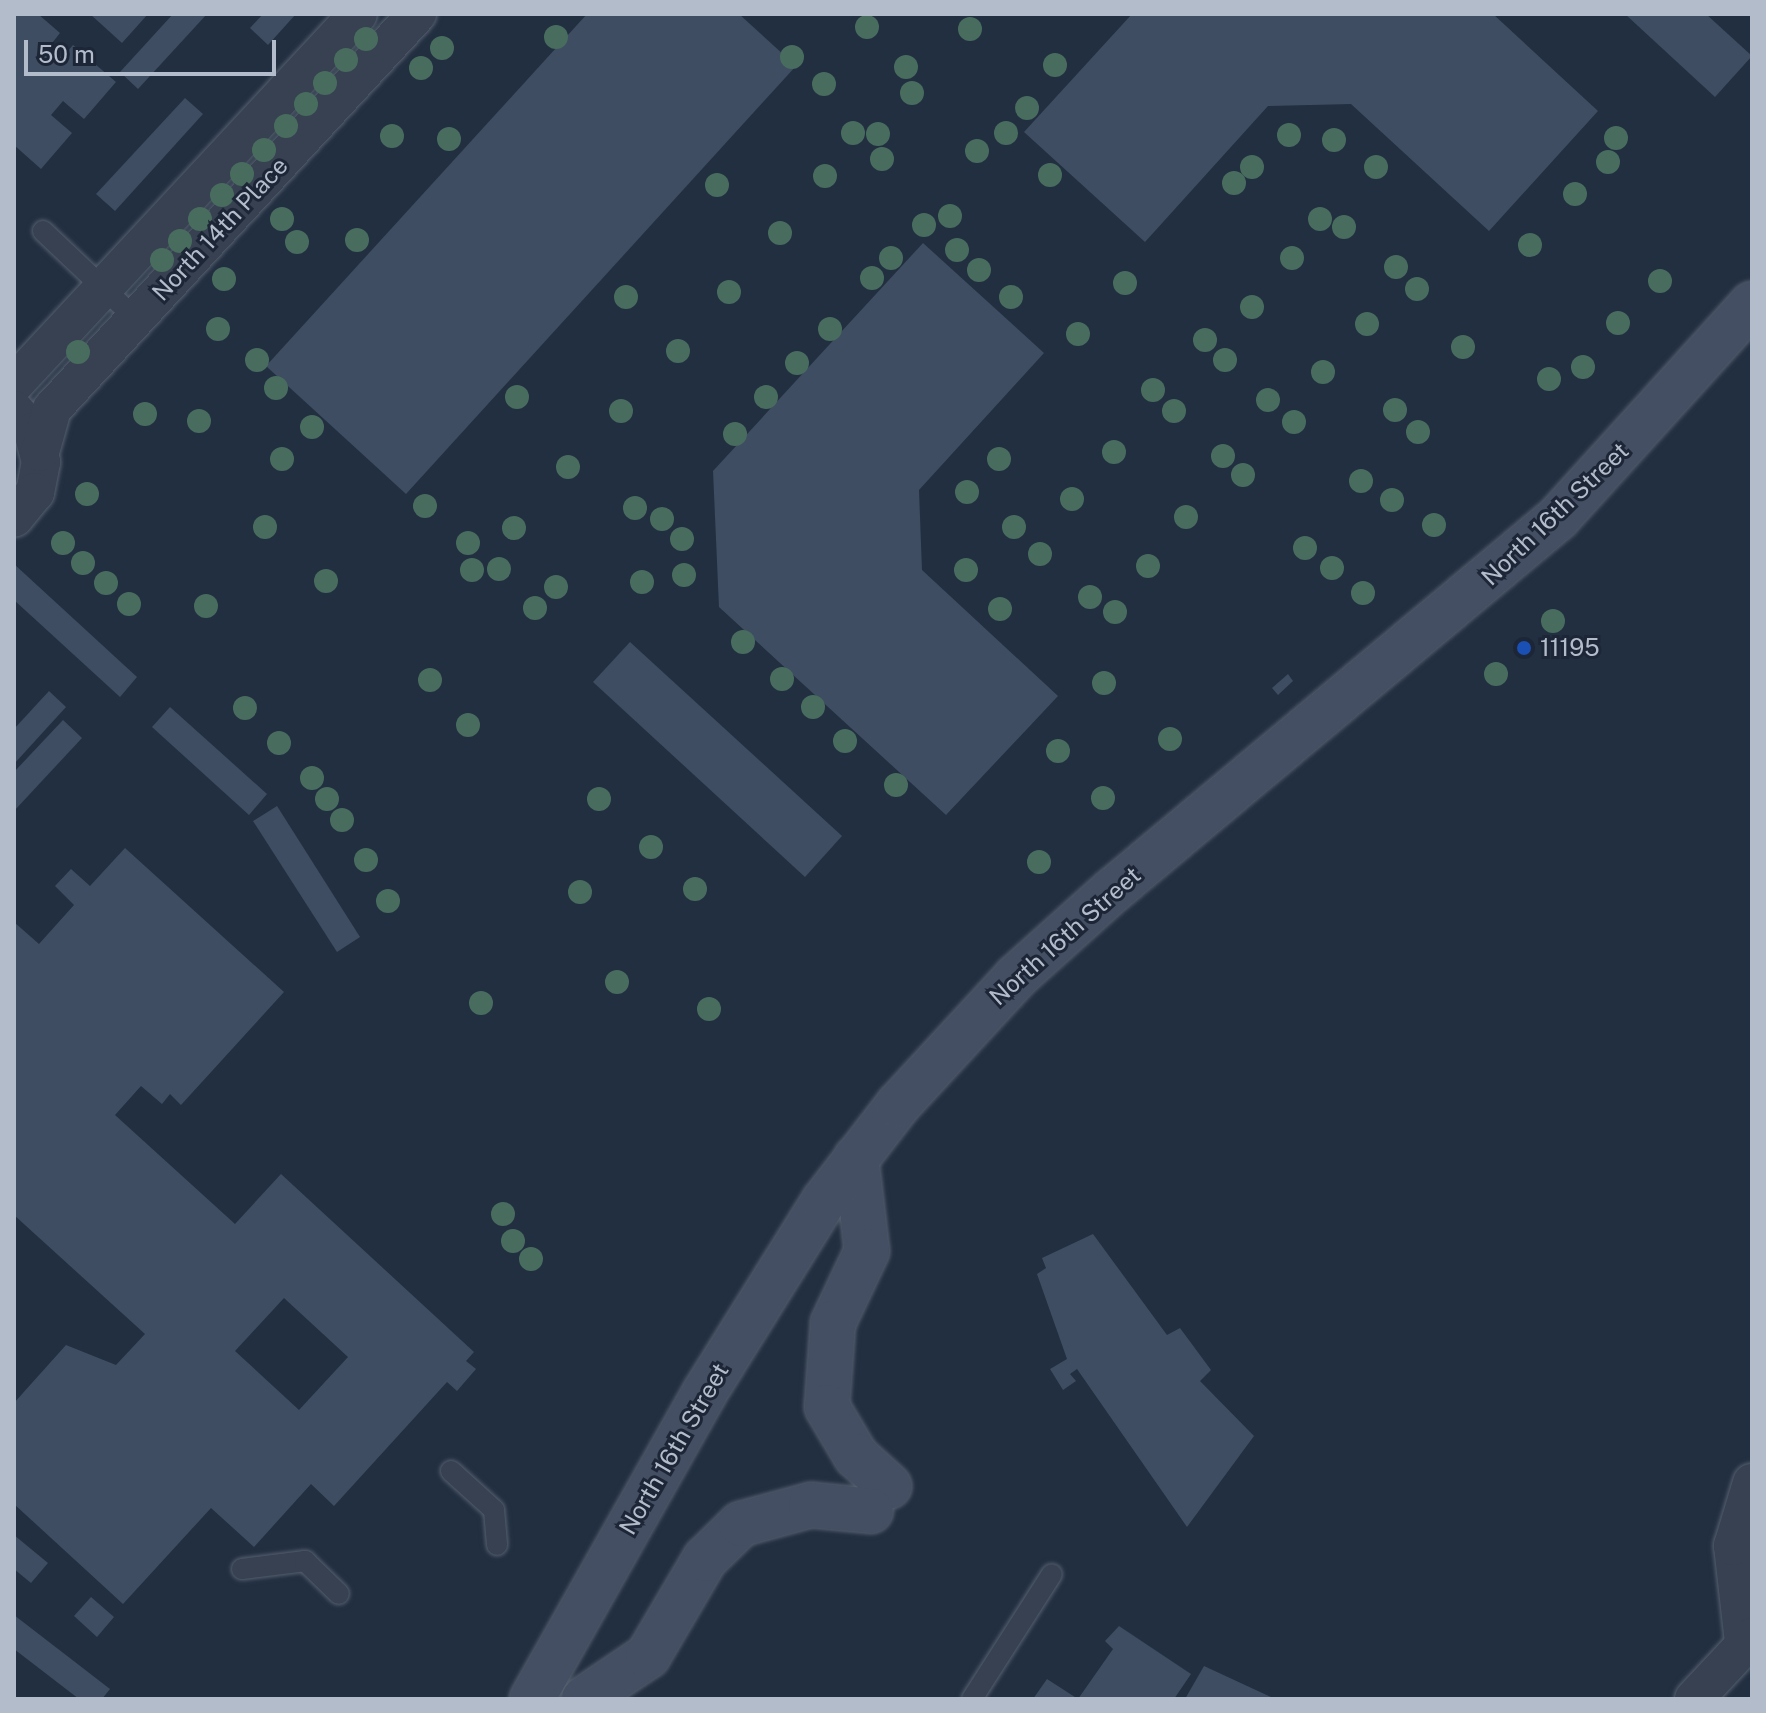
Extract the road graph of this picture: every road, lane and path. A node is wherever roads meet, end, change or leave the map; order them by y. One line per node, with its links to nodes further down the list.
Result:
1 (358, 14): 4 (street, North 14th Place)
2 (417, 14): 6 (street, North 14th Place)
3 (43, 231): 4 (lane)
4 (105, 290): 6 (lane); 7 (street, North 14th Place)
5 (1752, 304): 11 (main road, North 16th Street)
6 (136, 319): 9 (street, North 14th Place)
7 (14, 384)
8 (14, 410): 9 (street)
9 (40, 452): 10 (street, North 14th Place)
10 (14, 518)
11 (856, 1158): 19 (main road, North 16th Street); 20 (main road)
12 (451, 1471): 14 (lane)
13 (1752, 1483): 18 (street)
14 (497, 1545)
15 (242, 1569): 17 (lane)
16 (1052, 1574): 21 (lane)
17 (339, 1594)
18 (1748, 1639): 22 (street)
19 (532, 1699)
20 (584, 1699)
21 (972, 1699)
22 (1694, 1699)

